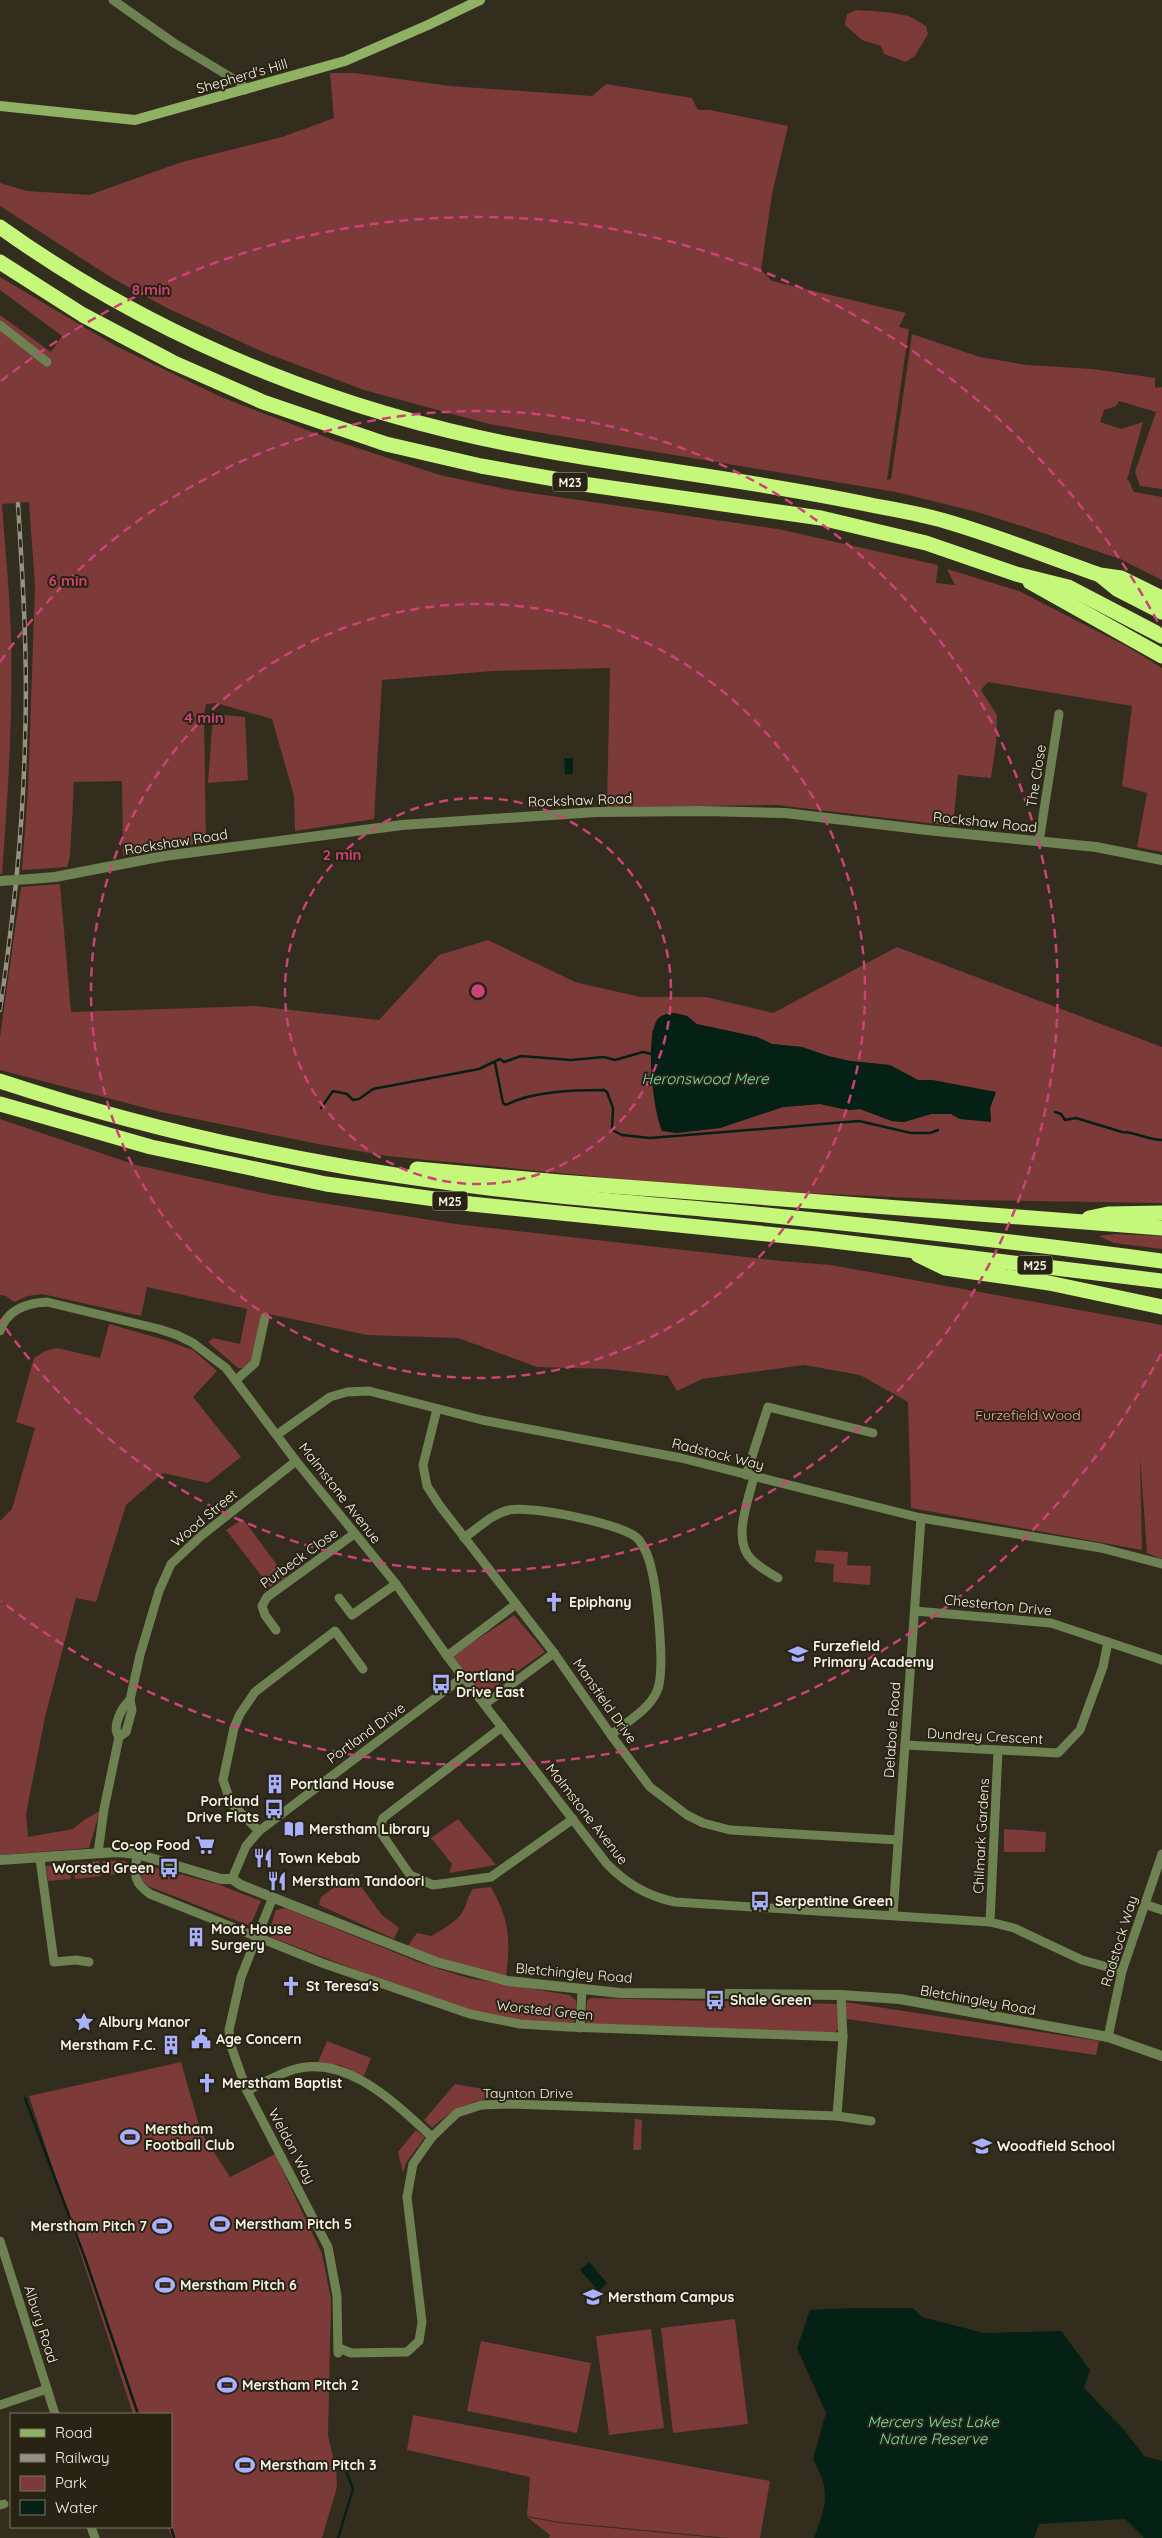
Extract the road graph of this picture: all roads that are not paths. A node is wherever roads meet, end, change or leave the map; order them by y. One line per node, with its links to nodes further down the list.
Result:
1 (113, 0): 3 (street)
2 (480, 0): 3 (main road, Shepherd's Hill)
3 (245, 90): 4 (main road, Shepherd's Hill)
4 (0, 106)
5 (0, 227): 10 (highway, M23)
6 (0, 262): 9 (highway, M23)
7 (0, 325): 8 (street)
8 (47, 362)
9 (1016, 574): 13 (highway, M23); 14 (highway)
10 (1100, 575): 11 (highway); 12 (highway, M23)
11 (1162, 598)
12 (1162, 612)
13 (1162, 636)
14 (1162, 656)
15 (1060, 714): 16 (street, The Close)
16 (1039, 842): 17 (street, Rockshaw Road); 18 (street, Rockshaw Road, bridge)
17 (1162, 860)
18 (0, 881)
19 (0, 1081): 21 (highway, M25)
20 (0, 1104): 25 (highway, M25)
21 (358, 1169): 23 (highway); 26 (highway, M25)
22 (1162, 1213): 23 (highway)
23 (1071, 1222): 24 (highway)
24 (1162, 1228)
25 (908, 1250): 27 (highway, M25); 28 (highway)
26 (1162, 1261)
27 (1162, 1281)
28 (1162, 1307)
29 (265, 1317): 31 (street)
30 (0, 1332): 31 (street, Malmstone Avenue)
31 (236, 1380): 33 (street, Malmstone Avenue)
32 (437, 1409): 33 (street, Radstock Way); 36 (street, Radstock Way); 39 (street, Mansfield Drive)
33 (278, 1434): 35 (street, Malmstone Avenue)
34 (873, 1434): 36 (street)
35 (296, 1461): 38 (street, Malmstone Avenue); 61 (street, Wood Street)
36 (750, 1476): 37 (street, Radstock Way); 41 (street)
37 (921, 1518): 40 (street, Radstock Way); 45 (street, Delabole Road)
38 (354, 1534): 42 (street, Malmstone Avenue); 46 (street, Purbeck Close)
39 (464, 1538): 44 (street, Mansfield Drive); 55 (street)
40 (1162, 1564)
41 (778, 1578)
42 (396, 1584): 43 (street); 49 (street, Malmstone Avenue)
43 (340, 1598)
44 (516, 1604): 48 (street, Mansfield Drive); 49 (street)
45 (915, 1611): 47 (street, Chesterton Drive); 56 (street, Delabole Road)
46 (276, 1630)
47 (1108, 1642): 50 (street, Chesterton Drive); 57 (street, Dundrey Crescent)
48 (554, 1653): 53 (street); 55 (street, Mansfield Drive)
49 (447, 1656): 52 (street, Malmstone Avenue)
50 (1162, 1660)
51 (363, 1669): 59 (street)
52 (463, 1677): 53 (street, Malmstone Avenue); 59 (street, Portland Drive)
53 (485, 1704): 54 (street, Malmstone Avenue)
54 (502, 1727): 58 (street, Malmstone Avenue); 58 (street)
55 (610, 1735): 60 (street, Mansfield Drive)
56 (905, 1745): 57 (street, Dundrey Crescent); 60 (street, Delabole Road)
57 (998, 1751): 71 (street, Chilmark Gardens)
58 (573, 1819): 70 (street, Malmstone Avenue)
59 (259, 1831): 66 (street, Portland Drive)
60 (898, 1840): 70 (street, Delabole Road)
61 (98, 1853): 62 (street, Bletchingley Road); 64 (street, Bletchingley Road)
62 (136, 1854): 66 (street, Bletchingley Road); 72 (street, Worsted Green)
63 (1162, 1854): 68 (street, Radstock Way)
64 (40, 1859): 65 (street, Bletchingley Road); 73 (street)
65 (0, 1860)
66 (232, 1879): 67 (street, Bletchingley Road)
67 (273, 1897): 72 (street, Weldon Way); 75 (street, Bletchingley Road)
68 (1144, 1904): 69 (street); 74 (street, Radstock Way)
69 (1162, 1910)
70 (893, 1915): 71 (street, Malmstone Avenue)
71 (990, 1922): 74 (street, Malmstone Avenue)
72 (258, 1935): 77 (street, Worsted Green); 81 (street, Weldon Way)
73 (89, 1962)
74 (1122, 1971): 79 (street, Radstock Way)
75 (582, 1990): 76 (street, Bletchingley Road); 77 (street)
76 (841, 1995): 78 (street); 79 (street, Bletchingley Road)
77 (580, 2028): 78 (street, Worsted Green)
78 (843, 2037): 82 (street)
79 (1108, 2037): 80 (street, Bletchingley Road)
80 (1162, 2056)
81 (247, 2091): 84 (street); 87 (street, Weldon Way)
82 (837, 2116): 83 (street, Taynton Drive); 84 (street, Taynton Drive)
83 (871, 2121)
84 (432, 2137): 87 (street, Taynton Drive)
85 (0, 2241): 86 (street, Albury Road)
86 (3, 2260): 88 (street, Albury Road)
87 (338, 2351)
88 (47, 2389): 89 (street); 90 (street, Albury Road)
89 (0, 2405)
90 (55, 2413)

